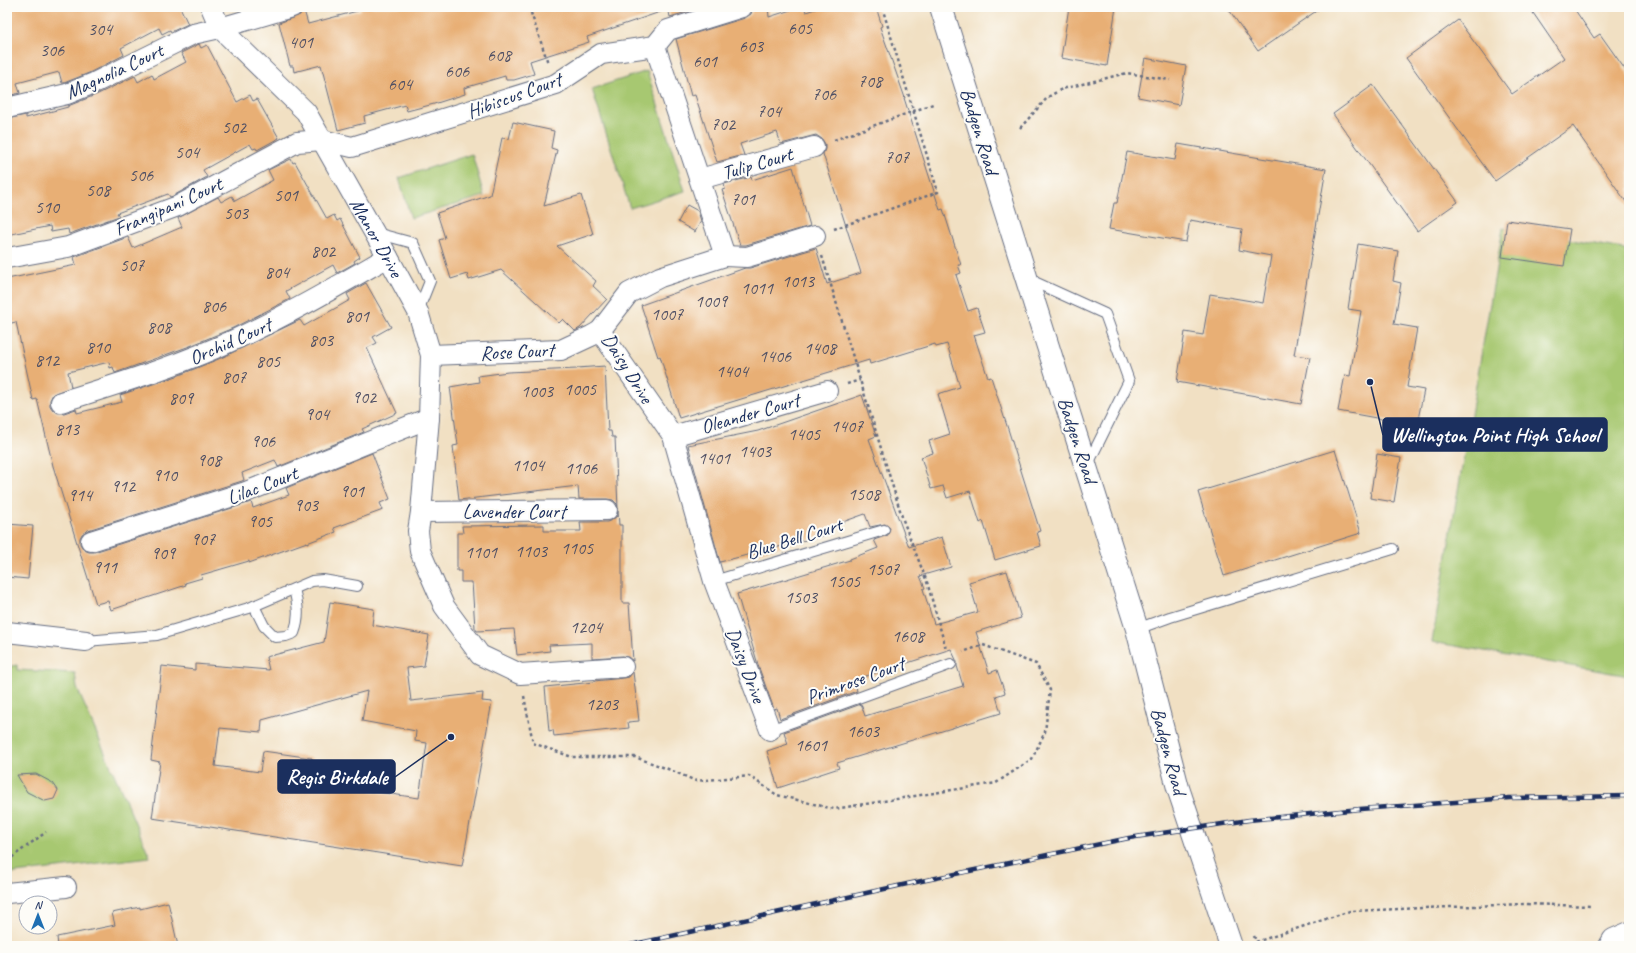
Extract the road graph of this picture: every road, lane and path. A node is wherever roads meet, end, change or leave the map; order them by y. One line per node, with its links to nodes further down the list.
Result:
1 (210, 7): 6 (street, Manor Drive)
2 (292, 7): 6 (street, Magnolia Court)
3 (529, 7): 9 (path)
4 (742, 7): 7 (street)
5 (941, 7): 21 (street, Badgen Road)
6 (220, 28): 11 (street, Magnolia Court); 13 (street, Manor Drive)
7 (655, 46): 9 (street, Hibiscus Court); 15 (street)
8 (1170, 80): 12 (path)
9 (556, 84): 13 (street, Hibiscus Court)
10 (933, 104): 14 (path)
11 (7, 108)
12 (1020, 128)
13 (322, 140): 16 (street, Manor Drive); 20 (street, Frangipani Court)
14 (814, 147): 15 (street, Tulip Court)
15 (700, 179): 18 (street)
16 (374, 233): 19 (street, Manor Drive); 22 (lane)
17 (815, 236): 18 (street)
18 (724, 256): 23 (street, Daisy Drive)
19 (388, 257): 22 (street, Manor Drive); 26 (street, Orchid Court)
20 (7, 258)
21 (1026, 278): 29 (street, Badgen Road); 29 (lane)
22 (418, 312): 24 (street, Manor Drive)
23 (600, 330): 24 (street, Rose Court); 28 (street, Daisy Drive)
24 (431, 355): 27 (street, Manor Drive)
25 (827, 391): 28 (street, Oleander Court)
26 (61, 402)
27 (429, 418): 31 (street, Manor Drive); 33 (street, Lilac Court)
28 (673, 436): 35 (street, Daisy Drive)
29 (1086, 467): 39 (street, Badgen Road)
30 (606, 510): 31 (street, Lavender Court)
31 (421, 512): 43 (street, Manor Drive)
32 (884, 530): 35 (lane, Blue Bell Court)
33 (91, 541)
34 (1393, 549): 39 (lane)
35 (714, 581): 44 (street, Daisy Drive)
36 (357, 586): 37 (lane)
37 (294, 589): 38 (lane); 38 (lane)
38 (254, 606): 41 (lane)
39 (1137, 630): 52 (street, Badgen Road)
40 (7, 632): 41 (street)
41 (86, 641)
42 (951, 664): 44 (lane, Primrose Court)
43 (623, 667)
44 (770, 730)
45 (46, 832): 46 (path)
46 (7, 861)
47 (66, 887): 48 (street)
48 (7, 893)
49 (1592, 906): 51 (path)
50 (1629, 932): 53 (street)
51 (1256, 942)
52 (1231, 946)
53 (1609, 946)

